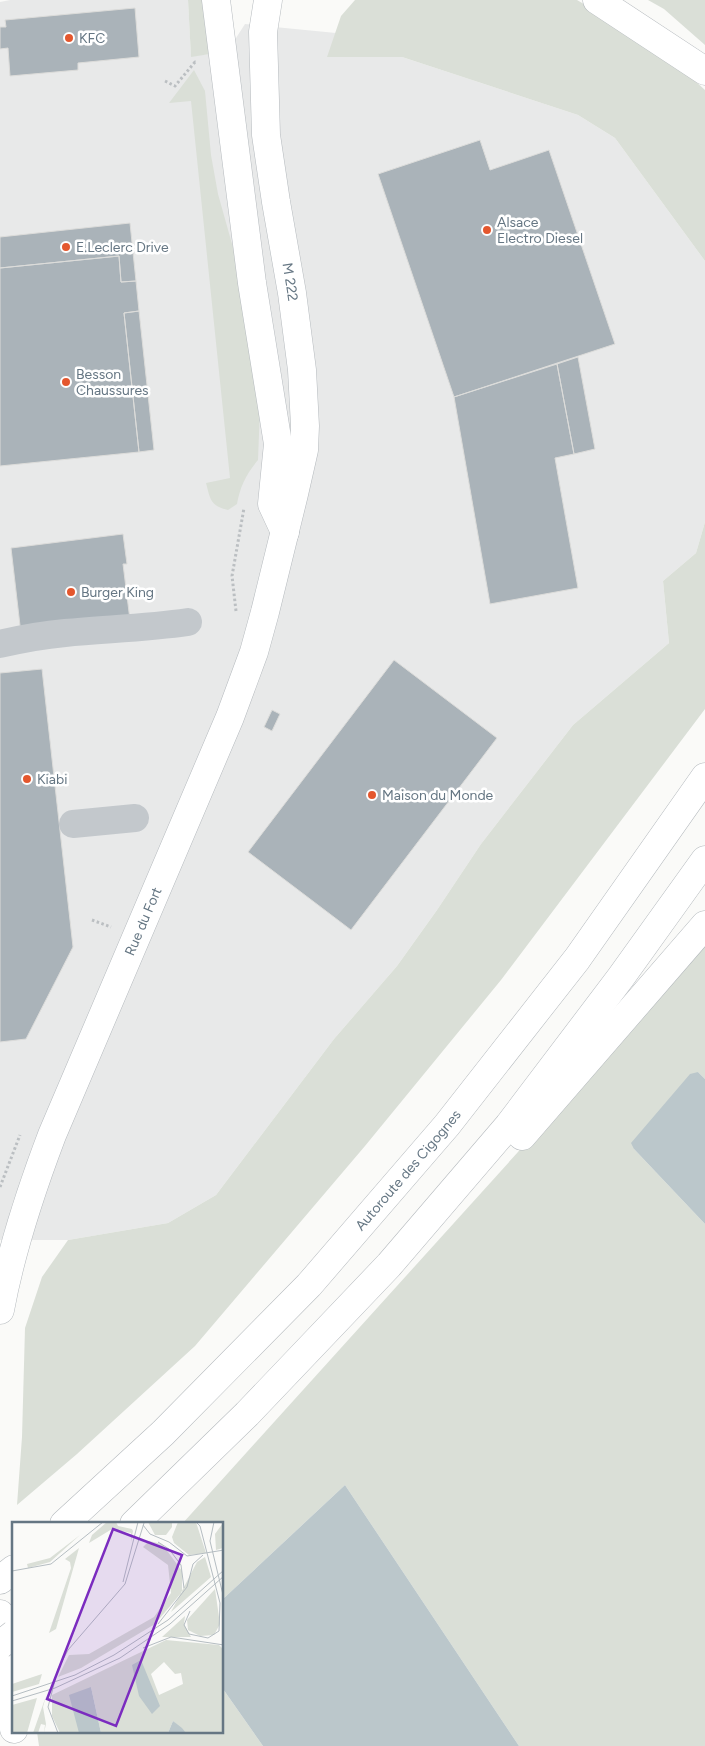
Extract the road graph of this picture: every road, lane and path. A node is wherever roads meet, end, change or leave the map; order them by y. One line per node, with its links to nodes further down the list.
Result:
1 (216, 0): 8 (main road)
2 (268, 0): 8 (main road, M 222)
3 (597, 0): 5 (main road)
4 (200, 68): 6 (path)
5 (705, 71)
6 (166, 81)
7 (245, 504): 9 (path)
8 (285, 532): 19 (main road, Rue du Fort)
9 (232, 576)
10 (188, 622): 11 (lane)
11 (0, 644)
12 (705, 777): 21 (main road, Autoroute des Cigognes)
13 (136, 818): 14 (lane)
14 (73, 824)
15 (705, 860): 20 (main road)
16 (92, 920): 18 (path)
17 (705, 925): 20 (main road)
18 (114, 929)
19 (0, 1310)
20 (247, 1414): 22 (main road)
21 (66, 1522)
22 (136, 1522)
23 (12, 1571): 24 (main road)
24 (0, 1580)
25 (0, 1614): 28 (main road)
26 (12, 1636): 27 (main road, bridge)
27 (0, 1645)
28 (12, 1720)

